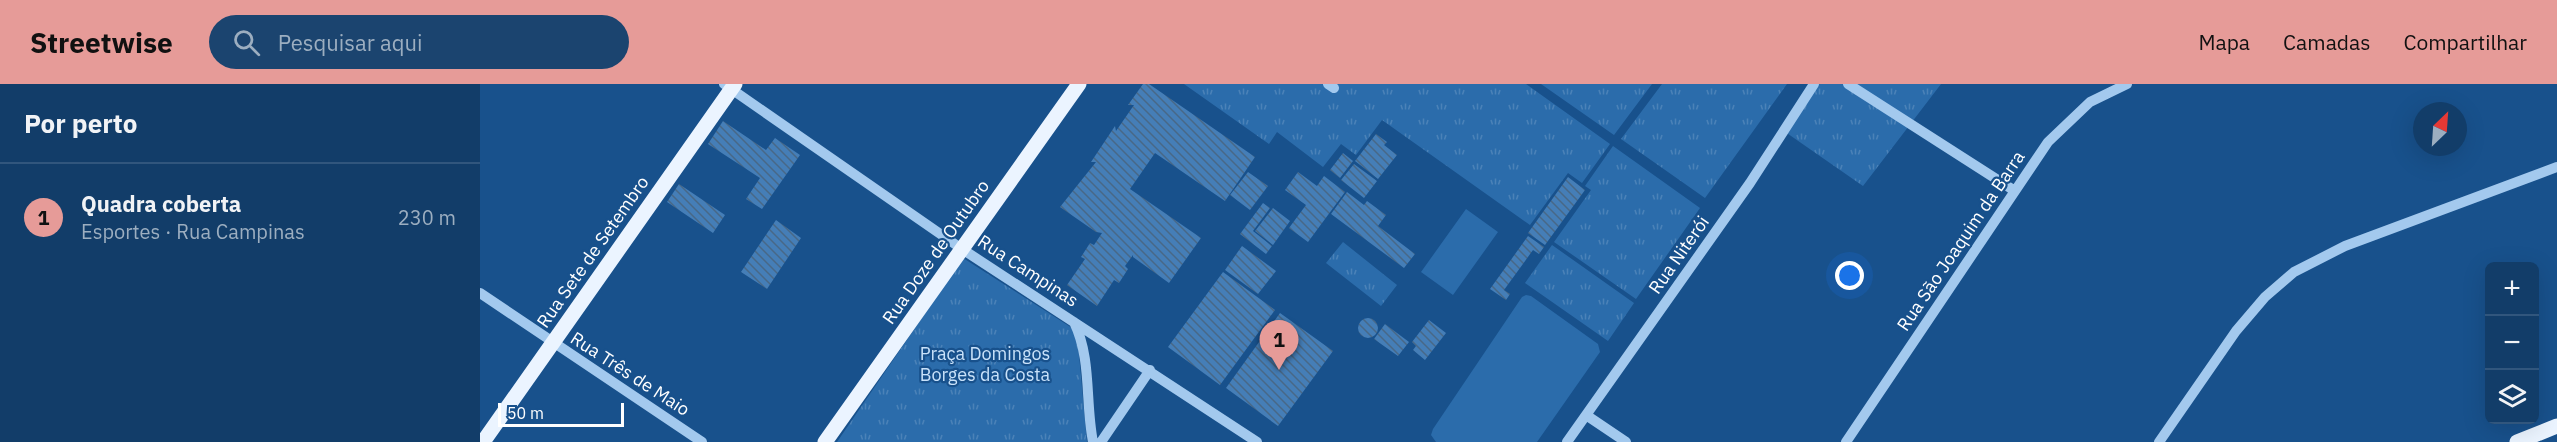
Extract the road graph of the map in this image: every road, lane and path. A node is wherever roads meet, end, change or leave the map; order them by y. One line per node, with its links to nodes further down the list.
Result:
1 (1079, 84): 8 (main road, Rua Doze de Outubro)
2 (1814, 84): 13 (street, Rua Niterói)
3 (1848, 84): 7 (street)
4 (2127, 84): 7 (street, Rua São Joaquim da Barra)
5 (730, 86): 8 (street, Rua Campinas); 11 (main road, Rua Sete de Setembro)
6 (2557, 167): 24 (street)
7 (2015, 191): 23 (street, Rua São Joaquim da Barra)
8 (962, 249): 10 (street, Rua Campinas); 17 (main road, Rua Doze de Outubro)
9 (480, 293): 11 (street, Rua Três de Maio)
10 (1074, 321): 12 (street, Rua Campinas); 18 (street)
11 (553, 344): 15 (main road, Rua Sete de Setembro); 16 (street, Rua Três de Maio)
12 (1150, 370): 19 (street); 20 (street, Rua Campinas)
13 (1586, 415): 21 (street, Rua Niterói); 22 (street)
14 (2557, 426): 25 (main road)
15 (483, 442)
16 (702, 442)
17 (825, 442)
18 (1093, 442)
19 (1101, 442)
20 (1257, 442)
21 (1567, 442)
22 (1626, 442)
23 (1846, 442)
24 (2159, 442)
25 (2517, 442)

